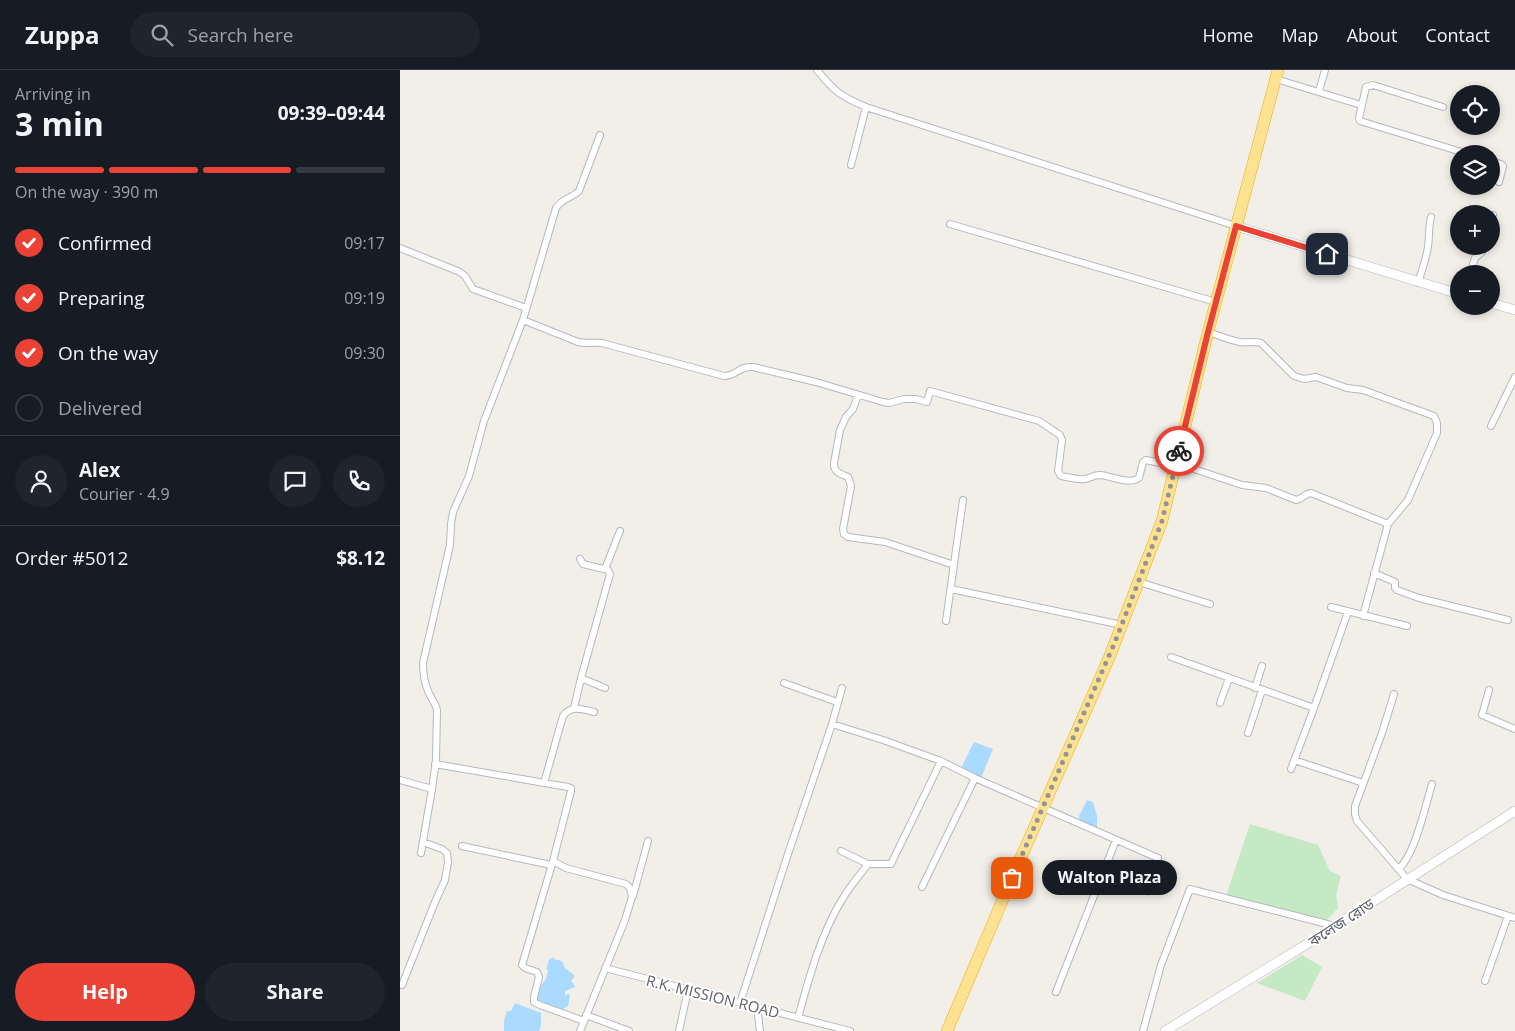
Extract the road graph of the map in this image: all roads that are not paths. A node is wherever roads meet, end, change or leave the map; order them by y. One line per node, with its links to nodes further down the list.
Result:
1 (817, 70): 6 (street)
2 (1325, 70): 4 (street)
3 (1277, 74): 4 (street); 15 (highway)
4 (1319, 92): 5 (street)
5 (1361, 105): 7 (street); 9 (street)
6 (866, 107): 11 (street); 15 (street)
7 (1443, 107)
8 (600, 135): 21 (street)
9 (1450, 149)
10 (1500, 164): 12 (street)
11 (851, 165)
12 (1500, 177)
13 (1431, 217): 17 (street)
14 (950, 224): 19 (street)
15 (1236, 226): 17 (main road); 19 (highway)
16 (400, 248): 21 (street)
17 (1418, 283): 18 (main road)
18 (1450, 292)
19 (1216, 302): 24 (highway)
20 (1500, 306): 22 (main road)
21 (526, 308): 23 (street)
22 (1515, 310)
23 (523, 320): 26 (street); 66 (street)
24 (1208, 332): 28 (highway); 30 (street)
25 (1515, 377): 27 (street)
26 (858, 395): 28 (street); 33 (street)
27 (1491, 426)
28 (1176, 465): 30 (street); 36 (highway)
29 (963, 500): 33 (street)
30 (1388, 524): 35 (street)
31 (620, 531): 34 (street)
32 (580, 559): 34 (street)
33 (954, 566): 37 (street)
34 (605, 569): 48 (street)
35 (1374, 573): 41 (street); 42 (street)
36 (1138, 582): 38 (street); 44 (highway)
37 (950, 589): 43 (street); 44 (street)
38 (1210, 604)
39 (1330, 607): 40 (street)
40 (1348, 612): 41 (street); 59 (street)
41 (1363, 616): 45 (street)
42 (1508, 620)
43 (946, 621)
44 (1122, 625): 74 (highway)
45 (1407, 626)
46 (1171, 657): 49 (street)
47 (1262, 666): 53 (street)
48 (581, 678): 51 (street); 58 (street)
49 (1229, 678): 53 (street); 57 (street)
50 (784, 683): 56 (street)
51 (604, 688)
52 (842, 688): 56 (street)
53 (1258, 689): 59 (street); 63 (street)
54 (1490, 690): 62 (street)
55 (1394, 694): 71 (street)
56 (837, 702): 61 (street)
57 (1220, 703)
58 (574, 708): 60 (street); 70 (street)
59 (1314, 708): 64 (street)
60 (594, 712)
61 (832, 724): 65 (street); 97 (street)
62 (1515, 729)
63 (1248, 733)
64 (1294, 760): 67 (street); 71 (street)
65 (941, 761): 68 (street); 84 (street)
66 (435, 764): 70 (street); 73 (street)
67 (1291, 769)
68 (975, 778): 74 (street); 87 (street)
69 (400, 780): 73 (street)
70 (544, 783): 83 (street)
71 (1363, 783): 85 (street)
72 (1432, 784): 85 (street)
73 (432, 790): 78 (street)
74 (1043, 806): 76 (street); 107 (highway)
75 (1515, 811): 86 (main road, কলেজ রোড)
76 (1116, 840): 82 (street); 96 (street)
77 (648, 841): 88 (street)
78 (423, 842): 81 (street); 94 (street)
79 (462, 846): 83 (street)
80 (840, 851): 84 (street)
81 (422, 853)
82 (1158, 858)
83 (552, 863): 88 (street); 99 (street)
84 (868, 864): 100 (street)
85 (1398, 869): 86 (street)
86 (1407, 879): 89 (street); 91 (main road, কলেজ রোড)
87 (922, 887)
88 (632, 897): 92 (street)
89 (1508, 916): 90 (street); 93 (street)
90 (1515, 918)
91 (1335, 926): 108 (street); 109 (main road, কলেজ রোড)
92 (605, 968): 95 (street, R.K. MISSION ROAD); 99 (street)
93 (1485, 981)
94 (402, 985)
95 (688, 990): 97 (street, R.K. MISSION ROAD); 104 (street)
96 (1056, 992)
97 (740, 1003): 98 (street, R.K. MISSION ROAD)
98 (757, 1007): 100 (street, R.K. MISSION ROAD); 105 (street)
99 (585, 1018): 102 (street); 103 (street)
100 (798, 1018): 101 (street, R.K. MISSION ROAD)
101 (826, 1028): 106 (street, R.K. MISSION ROAD)
102 (580, 1031)
103 (629, 1031)
104 (679, 1031)
105 (760, 1031)
106 (850, 1031)
107 (947, 1031)
108 (1143, 1031)
109 (1165, 1031)

